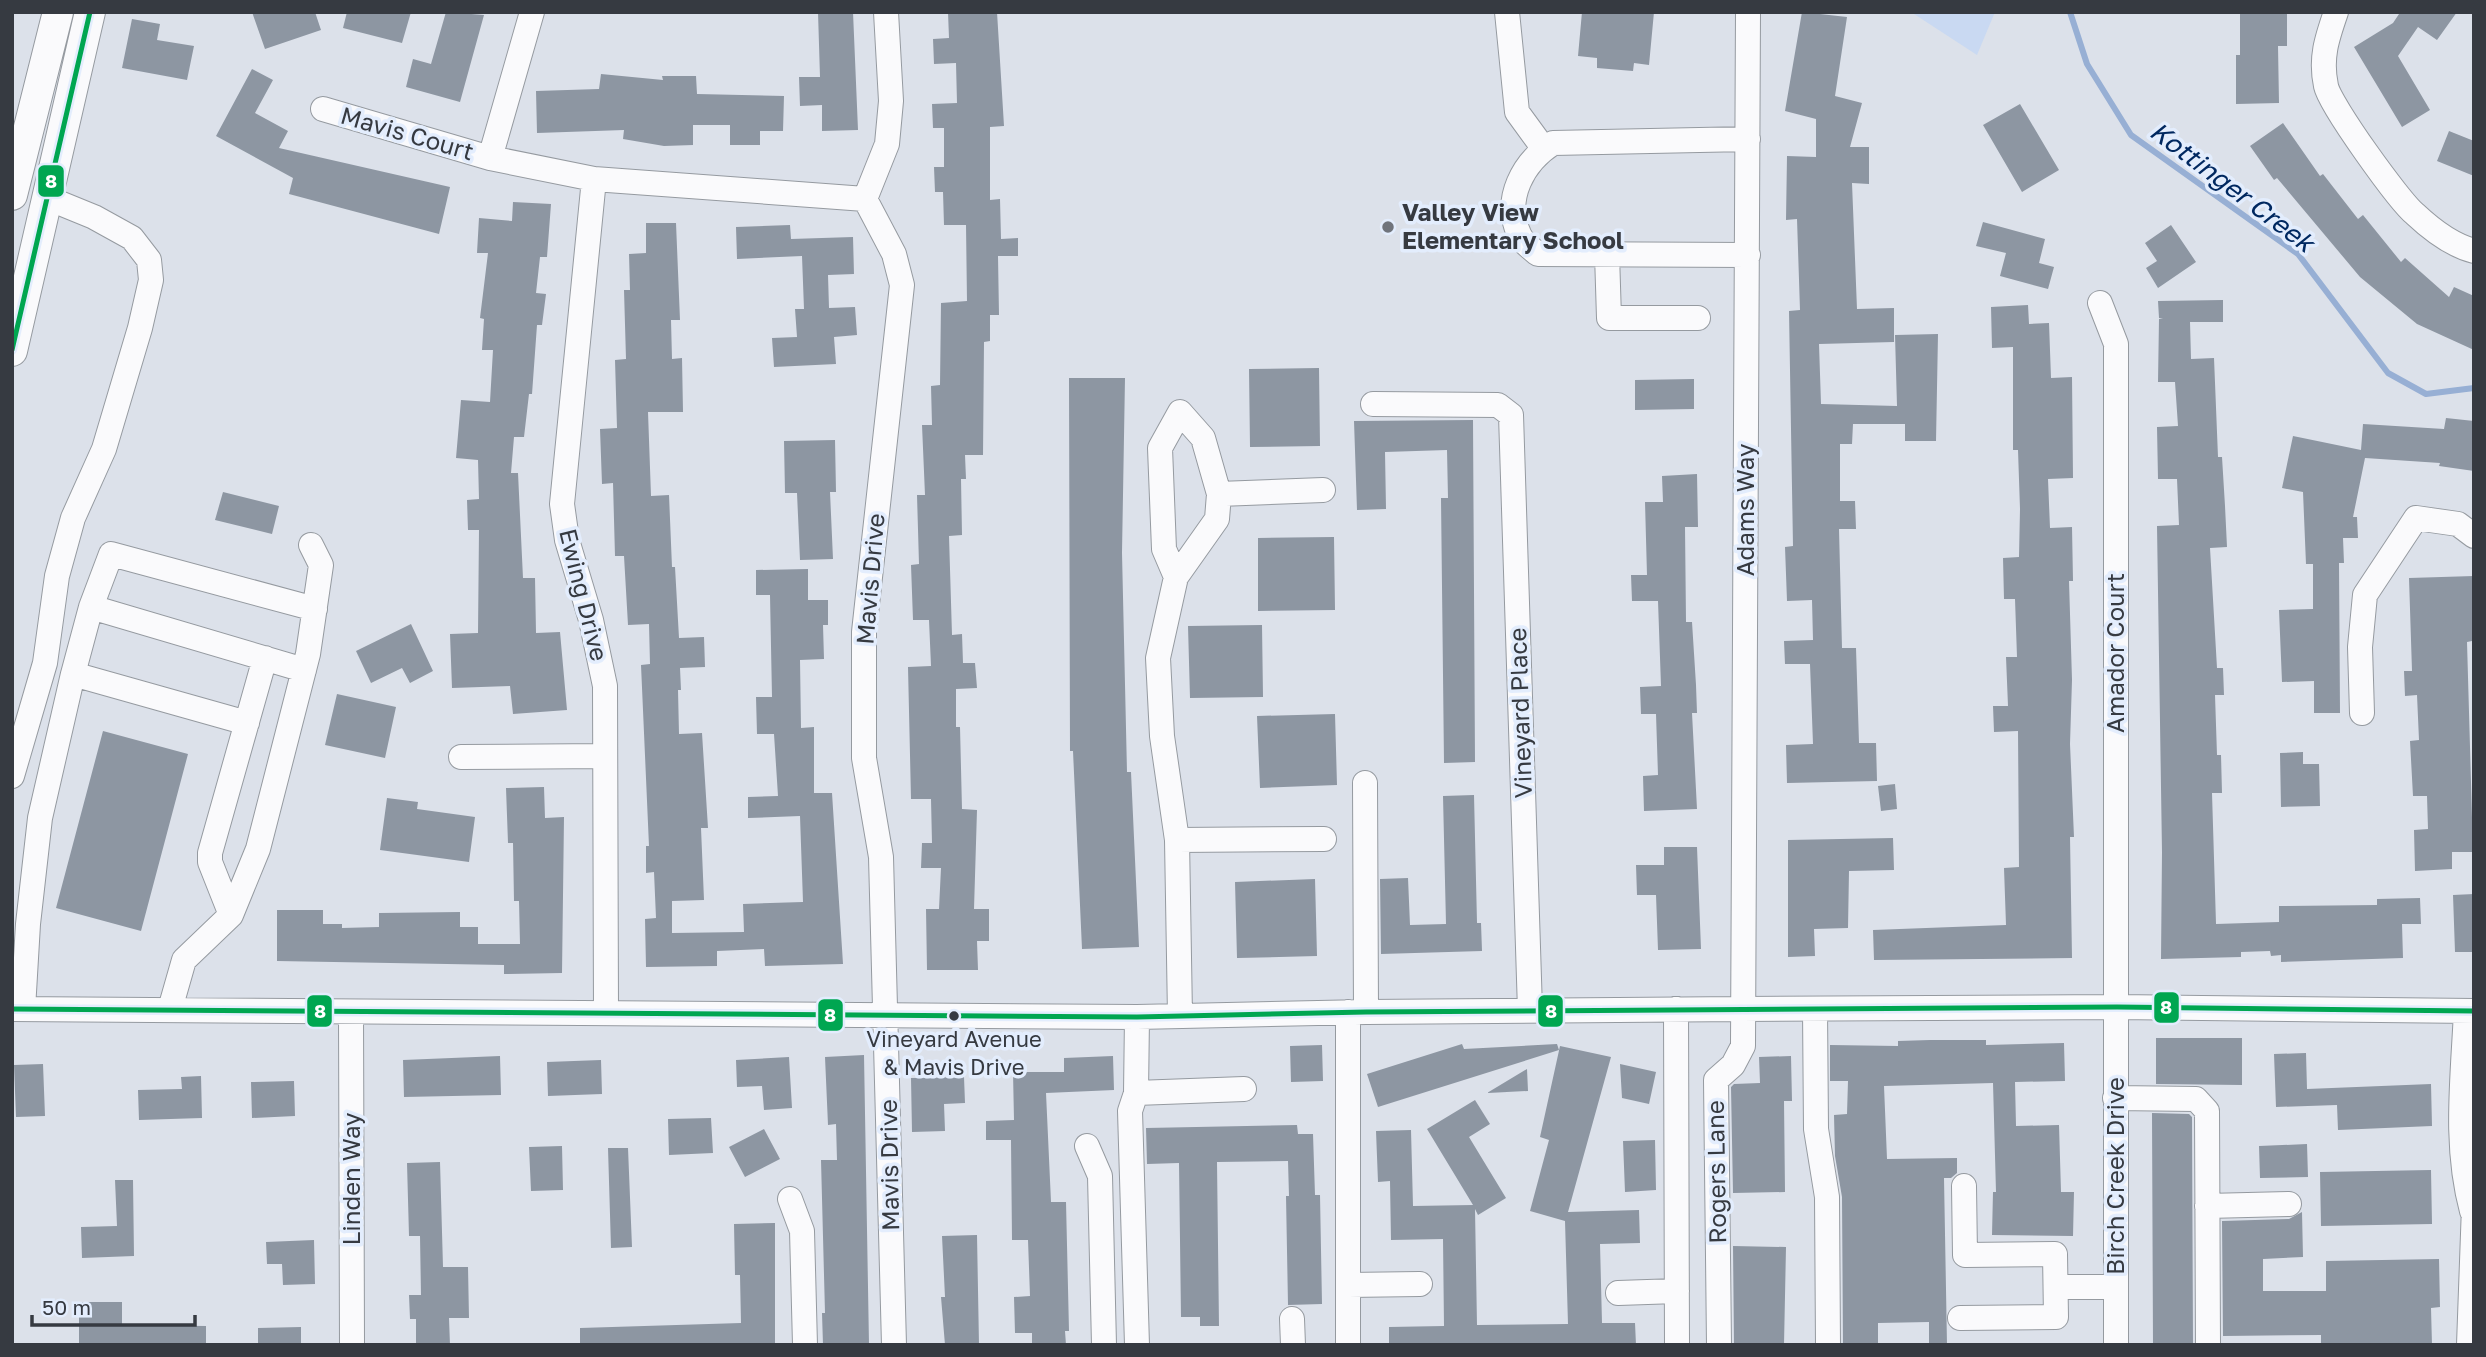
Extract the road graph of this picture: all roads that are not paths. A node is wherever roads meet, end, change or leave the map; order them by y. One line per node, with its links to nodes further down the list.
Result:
1 (58, 12): 13 (main road)
2 (90, 12): 14 (main road)
3 (532, 12): 11 (street)
4 (886, 12): 15 (street)
5 (1507, 12): 10 (street)
6 (1748, 12): 9 (street, Adams Way)
7 (2336, 12): 16 (street)
8 (323, 109): 11 (street, Mavis Court)
9 (1748, 139): 10 (street); 18 (street, Adams Way)
10 (1544, 149): 17 (street)
11 (491, 158): 12 (street)
12 (594, 179): 15 (street); 35 (street, Ewing Drive)
13 (12, 195)
14 (45, 197): 21 (main road); 37 (street)
15 (865, 199): 53 (street, Mavis Drive)
16 (2474, 251)
17 (1607, 254): 18 (street); 20 (street)
18 (1748, 255): 46 (street, Adams Way)
19 (2100, 303): 42 (street, Amador Court)
20 (1698, 318)
21 (12, 351)
22 (1373, 404): 48 (street, Vineyard Place)
23 (1323, 490): 24 (street)
24 (1219, 494): 27 (street); 27 (street)
25 (2474, 536): 33 (street)
26 (311, 545): 29 (street)
27 (1176, 577): 40 (street)
28 (91, 607): 29 (street); 30 (street); 32 (street)
29 (315, 609): 31 (street)
30 (265, 658): 31 (street); 34 (street)
31 (304, 670): 41 (street)
32 (73, 674): 34 (street); 43 (street)
33 (2362, 713)
34 (247, 723): 41 (street)
35 (605, 756): 36 (street); 50 (street, Ewing Drive)
36 (461, 757)
37 (12, 776)
38 (1365, 783): 51 (street)
39 (1324, 839): 40 (street)
40 (1177, 840): 54 (street)
41 (231, 915): 44 (street)
42 (2117, 1007): 47 (street); 49 (street); 58 (street, Birch Creek Drive)
43 (18, 1009): 44 (street)
44 (170, 1009): 52 (street)
45 (1676, 1009): 46 (street); 48 (street); 69 (street)
46 (1742, 1009): 47 (street); 81 (street, Rogers Lane)
47 (1815, 1009): 82 (street)
48 (1530, 1010): 51 (street)
49 (2470, 1011): 64 (street)
50 (606, 1012): 52 (street); 53 (street)
51 (1357, 1012): 54 (street); 66 (street)
52 (351, 1013): 73 (street, Linden Way)
53 (887, 1014): 55 (street); 75 (street, Mavis Drive)
54 (1180, 1016): 55 (street)
55 (1137, 1017): 57 (street)
56 (1244, 1089): 57 (street)
57 (1136, 1093): 77 (street)
58 (2115, 1098): 63 (street); 68 (street, Birch Creek Drive)
59 (1087, 1146): 76 (street)
60 (1964, 1186): 67 (street)
61 (790, 1199): 74 (street)
62 (2289, 1204): 63 (street)
63 (2207, 1206): 84 (street)
64 (2473, 1209): 85 (street)
65 (1420, 1284): 66 (street)
66 (1348, 1285): 79 (street)
67 (2056, 1287): 68 (street); 71 (street)
68 (2116, 1287): 83 (street, Birch Creek Drive)
69 (1677, 1291): 70 (street); 80 (street)
70 (1618, 1293)
71 (1960, 1318)
72 (1292, 1320): 78 (street)
73 (352, 1345)
74 (805, 1345)
75 (894, 1345)
76 (1104, 1345)
77 (1137, 1345)
78 (1293, 1345)
79 (1348, 1345)
80 (1677, 1345)
81 (1719, 1345)
82 (1828, 1345)
83 (2116, 1345)
84 (2208, 1345)
85 (2469, 1345)

